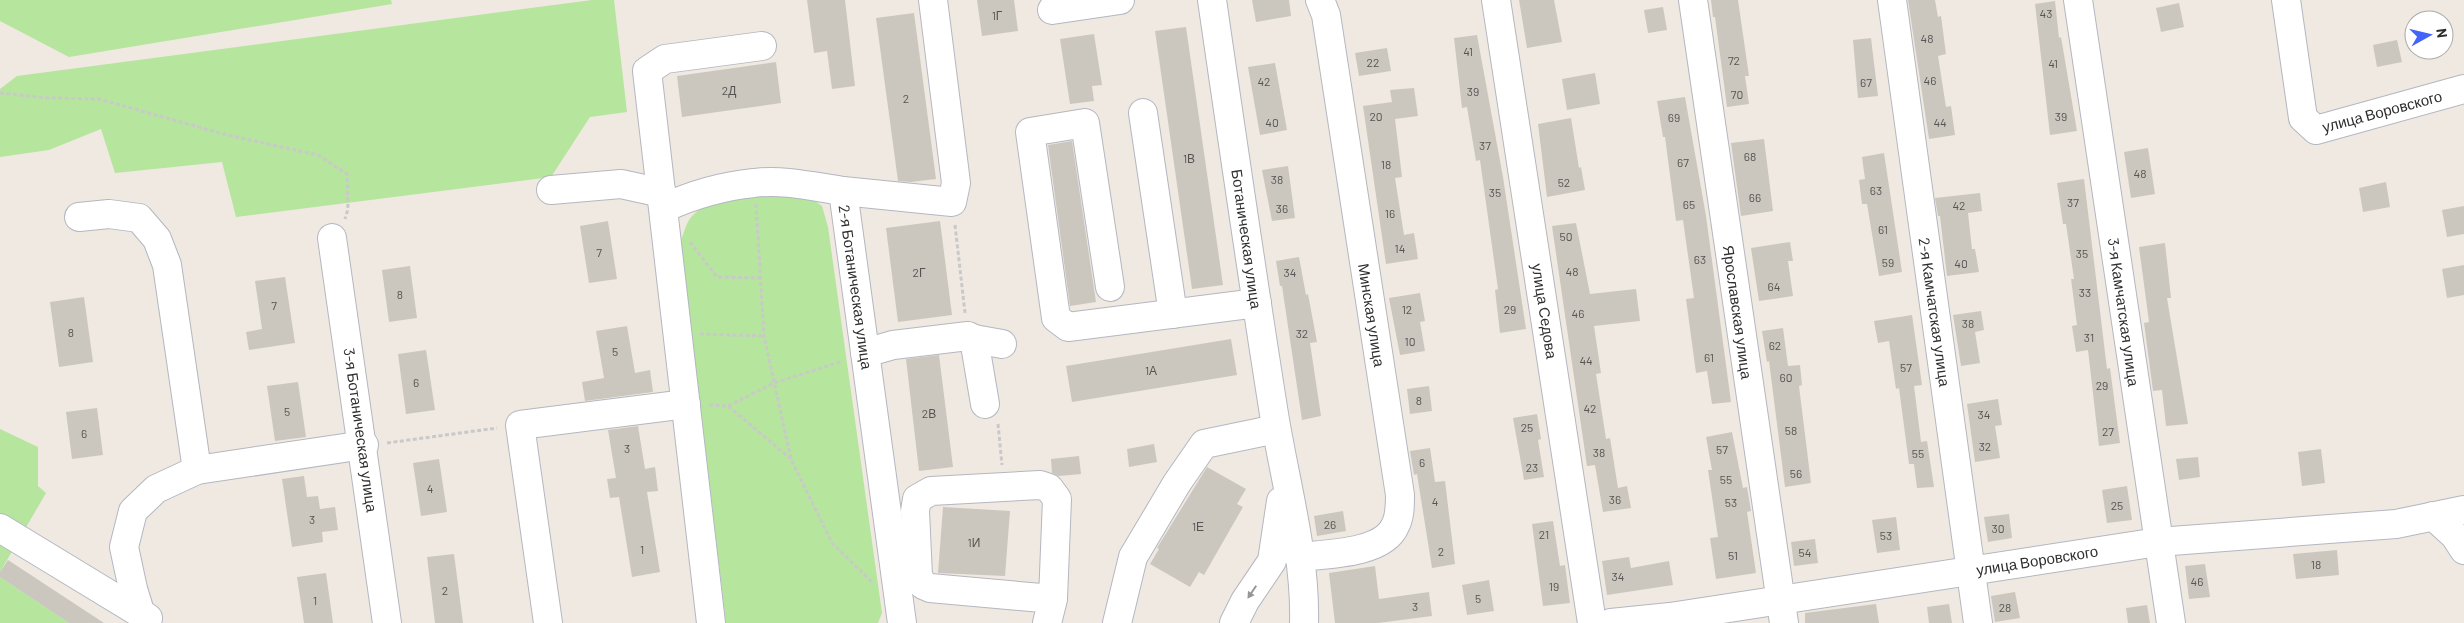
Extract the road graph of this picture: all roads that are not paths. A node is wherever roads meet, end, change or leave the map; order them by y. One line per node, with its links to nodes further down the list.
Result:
1 (933, 0): 15 (street)
2 (1120, 0): 10 (street)
3 (1212, 0): 20 (street, Ботаническая улица)
4 (1320, 0): 36 (street, Минская улица)
5 (1496, 0): 48 (street, улица Седова)
6 (1693, 0): 39 (street, Ярославская улица)
7 (1892, 0): 37 (street, 2-я Камчатская улица)
8 (2078, 0): 34 (street, 3-я Камчатская улица)
9 (2286, 0): 12 (street, улица Воровского)
10 (1052, 10)
11 (762, 46): 16 (street)
12 (2464, 89)
13 (1143, 113): 21 (street)
14 (551, 190): 16 (street)
15 (843, 191): 16 (street, 2-я Ботаническая улица); 24 (street, 2-я Ботаническая улица)
16 (663, 200): 25 (street)
17 (79, 217): 29 (street)
18 (332, 238): 28 (street, 3-я Ботаническая улица)
19 (1110, 287): 21 (street)
20 (1257, 303): 21 (street); 27 (street, Ботаническая улица)
21 (1173, 314)
22 (971, 337): 23 (street); 24 (street); 26 (street)
23 (1002, 344)
24 (865, 354): 40 (street, 2-я Ботаническая улица)
25 (686, 404): 43 (street); 44 (street)
26 (985, 404)
27 (1276, 429): 30 (street, Ботаническая улица); 45 (street)
28 (364, 446): 29 (street); 42 (street, 3-я Ботаническая улица)
29 (197, 470): 41 (street)
30 (1285, 477): 36 (street, Ботаническая улица); 46 (street, Ботаническая улица, one-way to 46)
31 (2464, 510): 32 (street, улица Воровского)
32 (2433, 516): 34 (street, улица Воровского); 35 (street)
33 (0, 528): 41 (street)
34 (2158, 542): 37 (street, улица Воровского); 51 (street, 3-я Камчатская улица)
35 (2464, 550)
36 (1299, 557): 47 (street, Ботаническая улица)
37 (1970, 570): 39 (street, улица Воровского); 50 (street, 2-я Камчатская улица)
38 (1050, 611): 38 (street)
39 (1782, 611): 49 (street, улица Воровского)
40 (901, 616)
41 (149, 619)
42 (388, 623)
43 (548, 623)
44 (711, 623)
45 (1117, 623)
46 (1234, 623)
47 (1304, 623)
48 (1592, 623)
49 (1611, 623)
50 (1978, 623)
51 (2171, 623)

